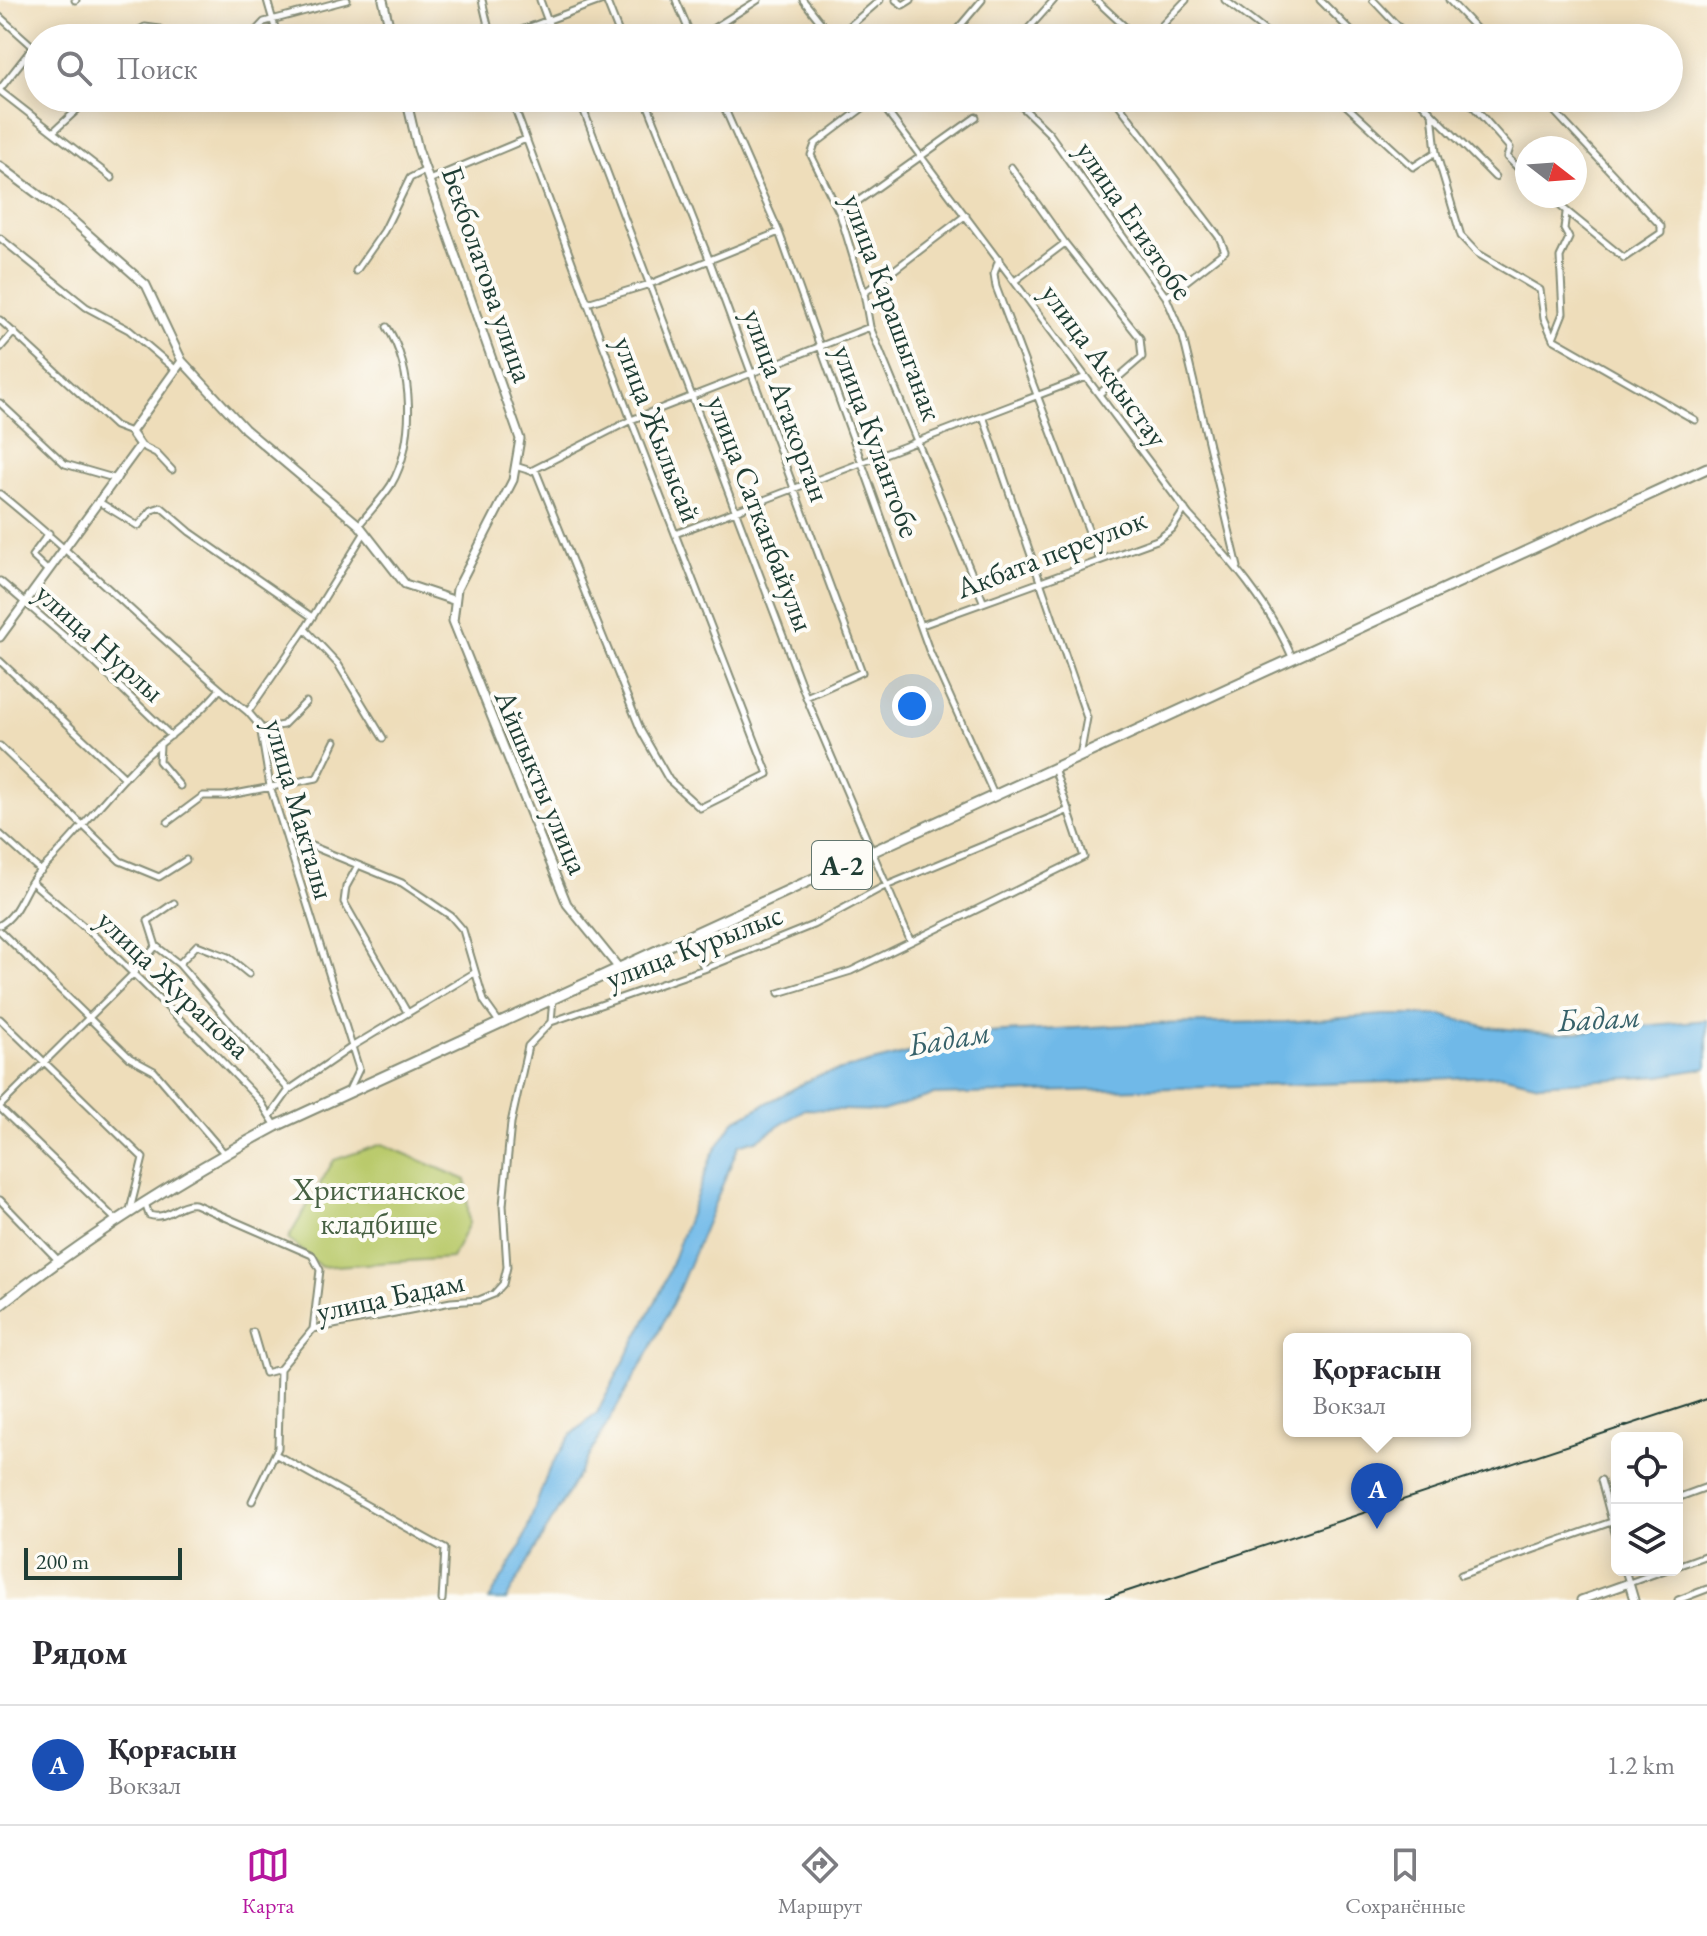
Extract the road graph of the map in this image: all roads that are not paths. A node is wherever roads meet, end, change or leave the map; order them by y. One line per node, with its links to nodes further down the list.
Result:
1 (267, 0): 22 (street)
2 (347, 0): 22 (street)
3 (383, 0): 26 (street)
4 (482, 0): 27 (street)
5 (540, 0): 23 (street)
6 (605, 0): 23 (street); 30 (street)
7 (676, 0): 31 (street)
8 (758, 0): 32 (street)
9 (803, 0): 33 (street)
10 (880, 0): 34 (street)
11 (896, 0): 12 (street)
12 (911, 0)
13 (982, 0): 35 (street)
14 (1054, 0): 36 (street)
15 (1096, 0): 37 (street)
16 (1186, 0): 38 (street)
17 (1225, 0): 39 (street)
18 (1320, 0): 40 (street)
19 (1373, 0): 41 (street)
20 (1449, 0): 42 (street)
21 (0, 17): 43 (street)
22 (272, 20): 24 (street); 25 (street)
23 (547, 21): 28 (street); 29 (street)
24 (262, 24)
25 (273, 24)
26 (389, 24)
27 (488, 24)
28 (539, 24)
29 (548, 24)
30 (615, 24)
31 (686, 24)
32 (720, 24)
33 (823, 24)
34 (851, 24)
35 (962, 24)
36 (1033, 24)
37 (1122, 24)
38 (1163, 24)
39 (1256, 24)
40 (1344, 24)
41 (1396, 24)
42 (1472, 24)
43 (24, 39)
44 (24, 62): 45 (street)
45 (0, 90): 46 (street)
46 (24, 108)
47 (29, 112): 63 (street)
48 (75, 112): 63 (street)
49 (410, 112): 70 (street, Бекболатова улица)
50 (516, 112): 64 (street, улица Жылысай)
51 (584, 112): 85 (street, улица Сатканбайулы)
52 (651, 112): 81 (street, улица Атакорган)
53 (726, 112): 78 (street, улица Кулантобе)
54 (859, 112): 76 (street, улица Карашыганак)
55 (888, 112): 66 (street, улица Аккыстау)
56 (1027, 112): 87 (street, улица Егизтобе)
57 (1125, 112): 87 (street)
58 (1353, 112): 65 (street)
59 (1431, 112): 65 (street); 71 (street)
60 (1478, 112): 67 (street)
61 (1555, 112): 75 (street)
62 (976, 117): 66 (street)
63 (54, 131): 72 (street)
64 (526, 139): 73 (street); 88 (street, улица Жылысай)
65 (1436, 152): 93 (street)
66 (922, 155): 76 (street); 77 (street, улица Аккыстау)
67 (1515, 165)
68 (0, 166): 96 (street)
69 (1011, 167): 80 (street)
70 (426, 170): 73 (street, Бекболатова улица); 83 (street)
71 (1495, 177)
72 (112, 178)
73 (429, 180): 110 (street, Бекболатова улица)
74 (1562, 208): 75 (street)
75 (1566, 212): 93 (street)
76 (840, 214): 86 (street, улица Карашыганак)
77 (966, 215): 82 (street, улица Аккыстау); 86 (street)
78 (779, 232): 81 (street); 94 (street, улица Кулантобе)
79 (0, 238): 97 (street)
80 (1065, 243): 84 (street); 100 (street)
81 (709, 259): 85 (street); 98 (street, улица Атакорган)
82 (999, 259): 84 (street, улица Аккыстау); 102 (street)
83 (356, 271)
84 (1016, 280): 99 (street, улица Аккыстау)
85 (650, 284): 88 (street); 101 (street, улица Сатканбайулы)
86 (864, 293): 91 (street, улица Карашыганак)
87 (1166, 297): 126 (street, улица Егизтобе)
88 (587, 303): 105 (street, улица Жылысай)
89 (0, 320): 92 (street)
90 (387, 327): 121 (street)
91 (870, 327): 94 (street); 108 (street, улица Карашыганак)
92 (14, 332): 95 (street); 107 (street)
93 (1553, 339): 106 (street)
94 (820, 346): 98 (street); 111 (street, улица Кулантобе)
95 (0, 348)
96 (182, 361): 97 (street); 121 (street)
97 (176, 370): 107 (street)
98 (752, 373): 101 (street); 116 (street, улица Атакорган)
99 (1086, 377): 100 (street, улица Аккыстау); 102 (street)
100 (1099, 394): 119 (street, улица Аккыстау)
101 (693, 395): 105 (street); 120 (street, улица Сатканбайулы)
102 (1039, 397): 104 (street); 125 (street)
103 (0, 403): 115 (street)
104 (983, 416): 108 (street); 128 (street)
105 (631, 420): 113 (street); 123 (street, улица Жылысай)
106 (1695, 420)
107 (131, 432): 109 (street)
108 (918, 442): 111 (street); 131 (street, улица Карашыганак)
109 (140, 445): 114 (street); 115 (street)
110 (515, 466): 113 (street); 130 (street)
111 (860, 466): 116 (street); 134 (street, улица Кулантобе)
112 (1707, 468): 137 (highway, A-2)
113 (535, 469): 123 (street, улица Жылысай)
114 (172, 470)
115 (117, 479): 118 (street)
116 (793, 489): 120 (street); 140 (street, улица Атакорган)
117 (0, 494): 122 (street, улица Макталы)
118 (99, 502): 124 (street); 133 (street)
119 (1185, 509): 125 (street, Акбата переулок); 126 (street, улица Аккыстау)
120 (738, 513): 123 (street); 140 (street, улица Сатканбайулы)
121 (362, 528): 130 (street); 133 (street)
122 (49, 533): 124 (street, улица Макталы); 127 (street)
123 (675, 534)
124 (67, 547): 127 (street); 139 (street, улица Макталы)
125 (1099, 558): 128 (street, Акбата переулок)
126 (1238, 568): 137 (street, улица Аккыстау)
127 (49, 572): 132 (street)
128 (1041, 580): 131 (street, Акбата переулок); 149 (street)
129 (0, 581): 132 (street, улица Нурлы)
130 (453, 600): 173 (street, Айшыкты улица)
131 (983, 601): 134 (street, Акбата переулок)
132 (25, 604): 136 (street); 144 (street, улица Нурлы)
133 (312, 617): 135 (street)
134 (922, 625): 154 (street, улица Кулантобе)
135 (305, 629): 142 (street); 145 (street)
136 (0, 637)
137 (1293, 659): 149 (highway, A-2)
138 (0, 661): 151 (street)
139 (220, 689): 142 (street, улица Макталы); 144 (street)
140 (806, 697): 160 (street, улица Сатканбайулы)
141 (306, 702): 143 (street)
142 (248, 712): 143 (street, улица Макталы)
143 (260, 729): 153 (street, улица Макталы)
144 (171, 736): 147 (street)
145 (383, 738)
146 (335, 741): 153 (street)
147 (160, 745): 151 (street); 152 (street)
148 (0, 746): 157 (street)
149 (1080, 756): 150 (highway, A-2)
150 (1054, 768): 154 (highway, A-2); 155 (street)
151 (125, 778): 157 (street)
152 (180, 786)
153 (270, 786): 156 (street); 159 (street, улица Макталы)
154 (995, 798): 160 (highway, A-2)
155 (1069, 810): 165 (street, улица Курылыс); 170 (street)
156 (168, 822)
157 (85, 824): 161 (street); 163 (street)
158 (0, 834): 163 (street)
159 (286, 835): 162 (street); 185 (street, улица Макталы)
160 (874, 850): 165 (street, улица Сатканбайулы); 169 (highway, A-2)
161 (186, 860)
162 (357, 867): 175 (street); 180 (street)
163 (41, 871): 164 (street)
164 (33, 883): 167 (street); 176 (street, улица Журапова)
165 (885, 886): 170 (street, улица Сатканбайулы); 174 (street, улица Курылыс)
166 (174, 903): 171 (street)
167 (0, 925)
168 (0, 931): 182 (street)
169 (691, 934): 173 (highway, A-2); 174 (street)
170 (910, 940): 178 (street)
171 (156, 946): 172 (street); 176 (street)
172 (179, 964): 177 (street); 187 (street)
173 (618, 967): 179 (highway, A-2)
174 (704, 969): 184 (street, улица Курылыс)
175 (474, 973): 180 (street); 183 (street)
176 (133, 974): 182 (street); 190 (street, улица Журапова)
177 (249, 974)
178 (779, 993)
179 (553, 997): 183 (highway, A-2); 184 (street)
180 (407, 1012): 185 (street)
181 (0, 1019): 186 (street)
182 (88, 1019): 186 (street); 192 (street)
183 (499, 1022): 188 (highway, A-2)
184 (551, 1022): 199 (street, улица Бадам)
185 (353, 1046): 187 (street); 188 (street, улица Макталы)
186 (44, 1063): 189 (street); 195 (street)
187 (289, 1090): 190 (street)
188 (346, 1094): 191 (highway, A-2)
189 (0, 1107): 196 (street)
190 (270, 1116): 191 (street, улица Журапова)
191 (276, 1126): 192 (highway, A-2)
192 (225, 1154): 194 (highway, A-2)
193 (0, 1200): 197 (street)
194 (145, 1202): 195 (highway, A-2); 199 (street)
195 (130, 1211): 196 (highway, A-2)
196 (117, 1220): 197 (highway, A-2)
197 (58, 1260): 198 (highway, A-2)
198 (0, 1305)
199 (313, 1329): 201 (street, улица Бадам)
200 (253, 1332): 201 (street)
201 (280, 1369): 202 (street)
202 (275, 1454): 206 (street); 216 (street)
203 (1601, 1480): 207 (street)
204 (1707, 1487): 205 (street)
205 (1683, 1496)
206 (252, 1501)
207 (1611, 1512)
208 (1611, 1522): 211 (street)
209 (1707, 1555): 210 (street)
210 (1683, 1564)
211 (1461, 1575)
212 (1627, 1576): 214 (street)
213 (1648, 1576): 214 (street)
214 (1629, 1583): 217 (street); 218 (street)
215 (1707, 1589): 219 (street)
216 (442, 1600)
217 (1581, 1600)
218 (1634, 1600)
219 (1678, 1600)

